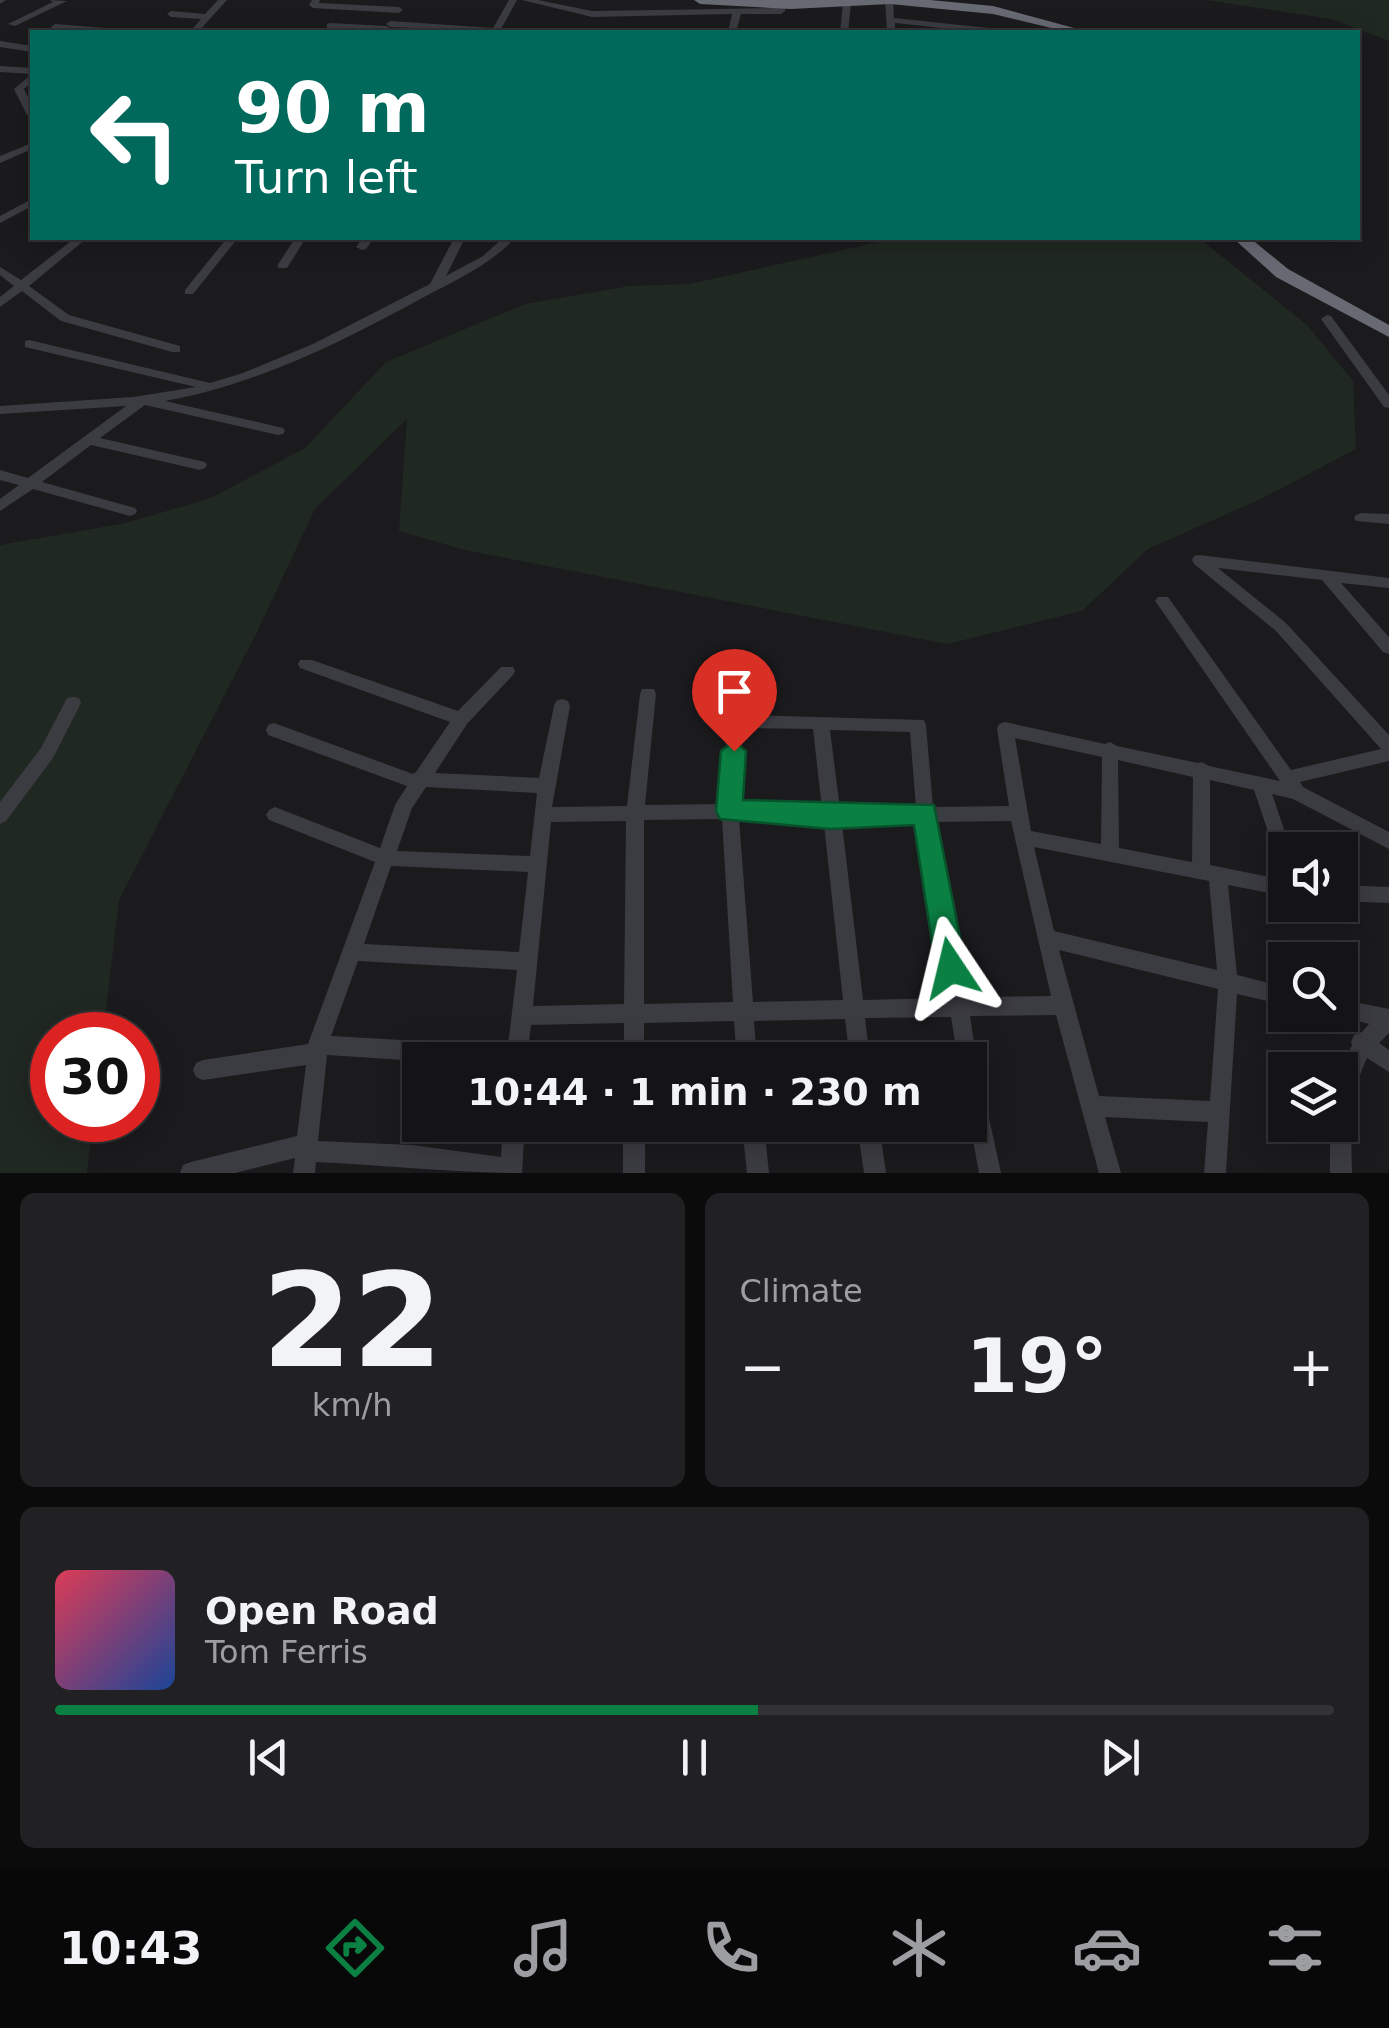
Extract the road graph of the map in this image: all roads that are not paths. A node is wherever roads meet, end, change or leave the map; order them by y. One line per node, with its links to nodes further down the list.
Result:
1 (54, 0): 9 (street)
2 (224, 0): 16 (street)
3 (316, 0): 12 (street)
4 (406, 0): 12 (street)
5 (513, 0): 25 (street)
6 (526, 0): 15 (street)
7 (700, 0): 11 (highway)
8 (890, 0): 10 (highway); 17 (street); 31 (highway)
9 (64, 1): 18 (street)
10 (846, 3): 11 (highway); 28 (street)
11 (782, 5): 13 (street)
12 (400, 10): 21 (street)
13 (737, 12): 15 (street); 27 (street)
14 (171, 14): 16 (street)
15 (686, 14): 26 (street)
16 (208, 17): 23 (street)
17 (892, 20): 29 (street); 30 (street)
18 (12, 24)
19 (330, 26): 21 (street)
20 (55, 27): 22 (street)
21 (387, 28): 24 (street)
22 (73, 30)
23 (196, 30)
24 (438, 30)
25 (496, 30)
26 (681, 30)
27 (732, 30)
28 (844, 30)
29 (891, 30)
30 (980, 30)
31 (1074, 30)
32 (0, 44): 33 (street)
33 (30, 49)
34 (0, 69): 35 (street)
35 (30, 74)
36 (30, 76): 37 (street)
37 (30, 111)
38 (30, 147): 39 (street)
39 (6, 158)
40 (30, 203): 41 (street)
41 (0, 220)
42 (79, 240): 50 (street)
43 (230, 240): 52 (street)
44 (299, 240): 48 (street)
45 (458, 240): 51 (street)
46 (506, 240): 51 (street)
47 (1243, 240): 55 (highway)
48 (284, 266)
49 (0, 270): 50 (street)
50 (23, 286): 53 (street); 56 (street)
51 (435, 286): 60 (street)
52 (189, 292)
53 (0, 303)
54 (1326, 319): 62 (street)
55 (1389, 332)
56 (150, 342): 58 (street); 59 (street)
57 (29, 344): 59 (street)
58 (176, 349)
59 (129, 368): 60 (street)
60 (212, 386): 61 (street)
61 (143, 400): 63 (street); 64 (street); 65 (street)
62 (1388, 403)
63 (0, 410)
64 (278, 431)
65 (92, 441): 66 (street); 68 (street)
66 (200, 465)
67 (0, 475): 68 (street)
68 (31, 484): 69 (street); 70 (street)
69 (0, 506)
70 (130, 511)
71 (1361, 518): 72 (street)
72 (1389, 519)
73 (1328, 577): 74 (street); 76 (street); 87 (street)
74 (1389, 583)
75 (1163, 601): 92 (street)
76 (1389, 648)
77 (306, 664): 83 (street)
78 (507, 671): 83 (street)
79 (738, 693): 84 (street)
80 (648, 694): 100 (street)
81 (73, 702): 101 (street)
82 (562, 706): 93 (street)
83 (460, 719): 91 (street)
84 (736, 721): 85 (street); 95 (street)
85 (821, 723): 96 (street); 102 (street)
86 (274, 730): 91 (street)
87 (1389, 746)
88 (1110, 749): 90 (street); 97 (street); 106 (street)
89 (1389, 754): 92 (street)
90 (1202, 769): 94 (street); 109 (street)
91 (417, 780): 93 (street); 107 (street)
92 (1292, 785): 94 (street); 105 (street)
93 (546, 786): 99 (street)
94 (1262, 786): 103 (street)
95 (730, 811): 100 (street); 102 (street); 122 (street)
96 (925, 813): 97 (street); 102 (street); 119 (street)
97 (1016, 813): 104 (street)
98 (275, 815): 107 (street)
99 (542, 815): 100 (street); 108 (street)
100 (636, 815): 121 (street)
101 (0, 816)
102 (830, 817): 120 (street)
103 (1277, 832)
104 (1023, 836): 106 (street); 113 (street)
105 (1389, 841)
106 (1110, 853): 109 (street)
107 (386, 858): 108 (street); 114 (street)
108 (536, 864): 115 (street)
109 (1210, 875): 110 (street); 116 (street)
110 (1268, 885)
111 (1358, 893): 112 (street)
112 (1389, 895)
113 (1047, 938): 116 (street); 118 (street)
114 (352, 952): 115 (street); 132 (street)
115 (525, 962): 124 (street)
116 (1228, 984): 117 (street); 137 (street)
117 (1268, 992)
118 (1060, 1005): 119 (street); 136 (street)
119 (958, 1007): 120 (street); 130 (street)
120 (854, 1010): 122 (street); 129 (street)
121 (634, 1012): 122 (street); 124 (street); 127 (street)
122 (743, 1012): 128 (street)
123 (1358, 1012): 125 (street)
124 (520, 1016): 126 (street)
125 (1389, 1019): 131 (street)
126 (518, 1042)
127 (634, 1042)
128 (746, 1042)
129 (858, 1042)
130 (965, 1042)
131 (1361, 1042): 134 (street); 152 (street)
132 (318, 1049): 133 (street); 135 (street); 143 (street)
133 (402, 1053)
134 (1389, 1062)
135 (203, 1070)
136 (1092, 1106): 137 (street); 150 (street)
137 (1220, 1112): 151 (street)
138 (513, 1142): 144 (street)
139 (634, 1142): 146 (street)
140 (755, 1142): 147 (street)
141 (870, 1142): 148 (street)
142 (984, 1142): 149 (street)
143 (307, 1156): 144 (street); 145 (street)
144 (511, 1171)
145 (191, 1173)
146 (634, 1173)
147 (758, 1173)
148 (874, 1173)
149 (990, 1173)
150 (1110, 1173)
151 (1214, 1173)
152 (1342, 1173)

